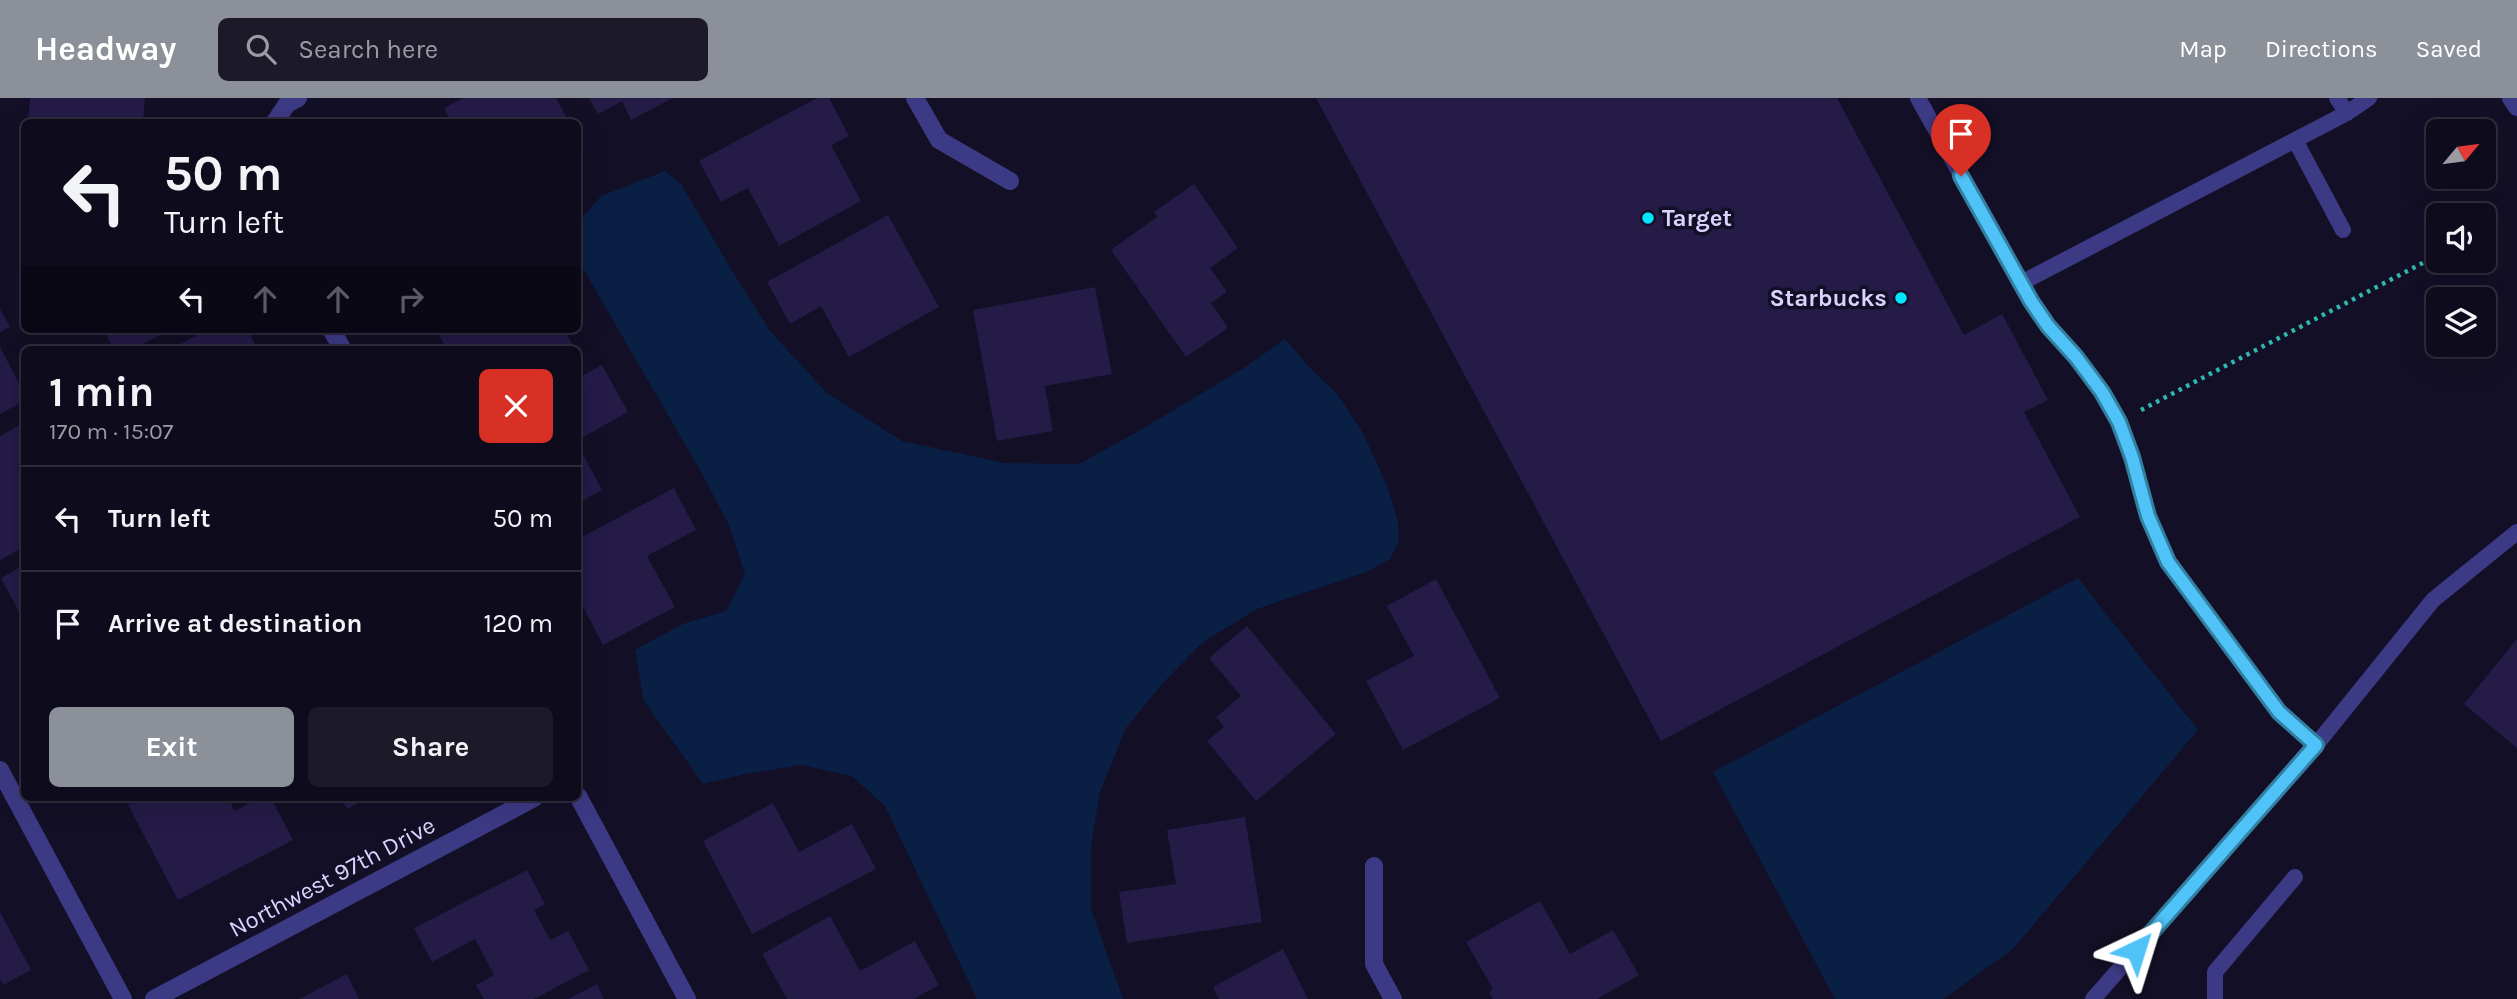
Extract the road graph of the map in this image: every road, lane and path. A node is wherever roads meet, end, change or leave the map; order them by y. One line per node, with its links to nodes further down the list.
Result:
1 (298, 98): 9 (street)
2 (915, 98): 11 (street)
3 (1918, 98): 14 (lane)
4 (2337, 98): 8 (lane)
5 (2369, 98): 8 (lane)
6 (2511, 98): 7 (street)
7 (2517, 107)
8 (2347, 113): 10 (lane)
9 (277, 119)
10 (2295, 140): 12 (lane); 14 (lane)
11 (1010, 181)
12 (2343, 230)
13 (2426, 261): 15 (path)
14 (2021, 284): 15 (lane)
15 (2119, 422): 17 (lane)
16 (2517, 532): 17 (lane)
17 (2316, 745): 27 (lane)
18 (0, 770): 23 (street)
19 (528, 801): 24 (street, Northwest 97th Drive)
20 (581, 801): 25 (street)
21 (1374, 866): 26 (street)
22 (2295, 877): 28 (lane)
23 (123, 999)
24 (154, 999)
25 (687, 999)
26 (1393, 999)
27 (2093, 999)
28 (2215, 999)

